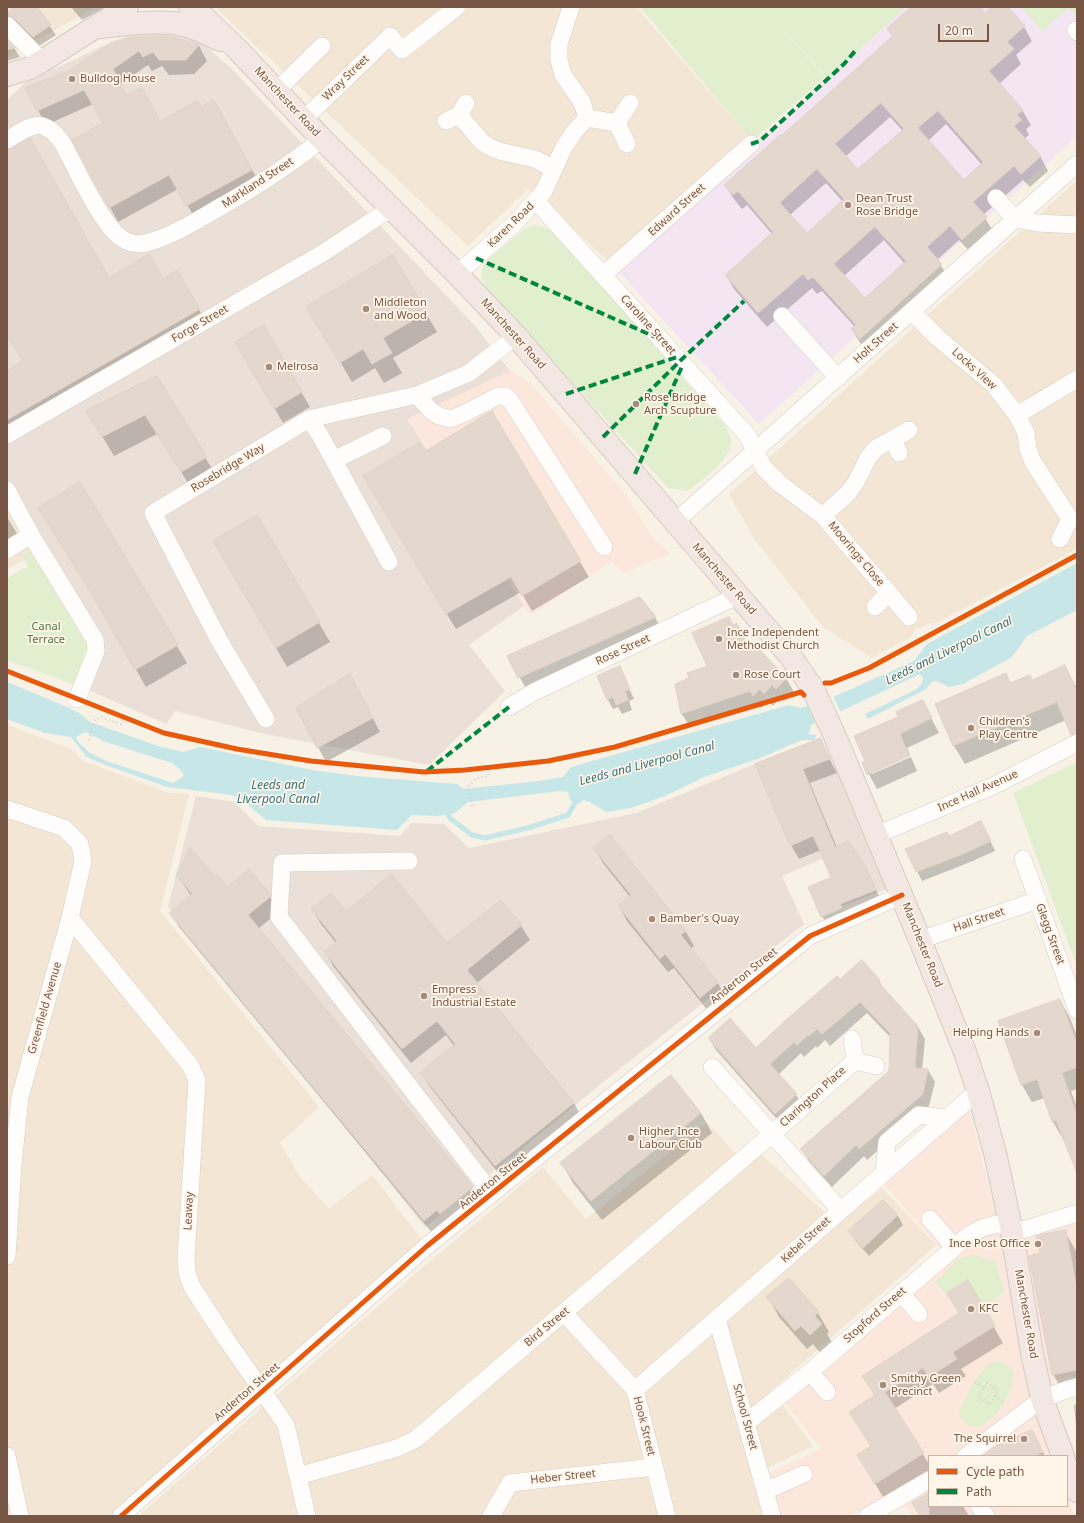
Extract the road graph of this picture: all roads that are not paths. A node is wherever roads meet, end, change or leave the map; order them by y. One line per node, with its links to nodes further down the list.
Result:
1 (127, 7): 6 (highway)
2 (190, 7): 8 (highway, Manchester Road)
3 (457, 7): 15 (street, Wray Street)
4 (571, 7): 14 (street)
5 (7, 25): 9 (street)
6 (95, 28): 8 (highway); 9 (highway)
7 (322, 46): 11 (street)
8 (237, 49): 11 (highway, Manchester Road)
9 (42, 61): 10 (highway)
10 (7, 75)
11 (276, 91): 15 (highway, Manchester Road)
12 (630, 103): 16 (street)
13 (457, 113): 22 (street)
14 (587, 118): 16 (street); 22 (street, Karen Road)
15 (303, 120): 17 (highway, Manchester Road)
16 (617, 123): 19 (street)
17 (320, 138): 18 (street, Markland Street); 25 (highway, Manchester Road)
18 (7, 140)
19 (627, 144)
20 (751, 144): 29 (street, Edward Street)
21 (1077, 164): 26 (street, Holt Street)
22 (554, 169): 24 (street, Karen Road)
23 (996, 198): 26 (street)
24 (536, 201): 28 (street, Karen Road); 29 (street, Caroline Street)
25 (390, 209): 28 (highway, Manchester Road); 39 (street, Forge Street)
26 (1015, 218): 27 (street); 30 (street, Holt Street)
27 (1077, 225)
28 (457, 274): 32 (highway, Manchester Road)
29 (603, 275): 41 (street, Caroline Street)
30 (912, 312): 33 (street, Holt Street); 36 (street, Locks View)
31 (782, 316): 33 (street)
32 (516, 336): 35 (street, Rosebridge Way); 46 (highway, Manchester Road)
33 (838, 378): 41 (street, Holt Street)
34 (1077, 379): 36 (street)
35 (417, 395): 37 (street, Rosebridge Way); 49 (street)
36 (1017, 415): 45 (street, Locks View)
37 (309, 419): 42 (street); 58 (street, Rosebridge Way)
38 (909, 430): 44 (street, Moorings Close)
39 (7, 435)
40 (383, 436): 42 (street)
41 (755, 451): 44 (street, Moorings Close); 46 (street, Holt Street)
42 (334, 460): 51 (street)
43 (7, 490): 47 (street)
44 (823, 516): 52 (street, Moorings Close)
45 (1074, 520): 48 (street, Locks View)
46 (675, 522): 53 (highway, Manchester Road)
47 (31, 535): 50 (street); 56 (street)
48 (1060, 539)
49 (604, 547)
50 (7, 550)
51 (389, 562)
52 (889, 593): 54 (street, Moorings Close); 55 (street, Moorings Close)
53 (739, 595): 57 (street, Rose Street); 61 (highway, Manchester Road)
54 (875, 607)
55 (909, 616)
56 (77, 699)
57 (509, 707)
58 (266, 719)
59 (1077, 744): 61 (street, Ince Hall Avenue)
60 (7, 809): 66 (street, Greenfield Avenue)
61 (876, 835): 64 (highway, Manchester Road)
62 (1023, 859): 65 (street, Glegg Street)
63 (409, 861): 76 (street)
64 (902, 895): 67 (highway, Manchester Road); 76 (street, Anderton Street)
65 (1038, 900): 67 (street, Hall Street); 68 (street, Glegg Street)
66 (70, 918): 75 (street, Greenfield Avenue); 90 (street, Leaway)
67 (920, 940): 73 (highway, Manchester Road)
68 (1077, 1010)
69 (852, 1038): 70 (street, Clarington Place)
70 (854, 1061): 71 (street, Clarington Place); 74 (street, Clarington Place)
71 (876, 1066)
72 (712, 1067): 74 (street)
73 (978, 1091): 77 (street, Kebel Street); 80 (highway, Manchester Road)
74 (772, 1134): 77 (street); 84 (street, Bird Street)
75 (10, 1165): 82 (street, Greenfield Avenue)
76 (492, 1194): 90 (street, Anderton Street)
77 (840, 1210): 86 (street, Kebel Street)
78 (1077, 1213): 80 (street, Stopford Street)
79 (930, 1219): 81 (street)
80 (1011, 1227): 81 (street, Stopford Street); 92 (highway, Manchester Road)
81 (954, 1247): 83 (street, Stopford Street)
82 (7, 1256)
83 (901, 1293): 85 (street); 87 (street, Stopford Street)
84 (564, 1313): 89 (street, Hook Street); 100 (street, Bird Street)
85 (919, 1314)
86 (717, 1319): 89 (street, Kebel Street); 93 (street, School Street)
87 (810, 1372): 91 (street); 93 (street, Stopford Street)
88 (1077, 1387): 92 (street)
89 (634, 1390): 97 (street, Hook Street)
90 (263, 1391): 100 (street, Leaway); 106 (street, Anderton Street)
91 (827, 1392)
92 (1042, 1399): 94 (street); 95 (highway, Manchester Road)
93 (746, 1423): 102 (street, School Street)
94 (967, 1455)
95 (1063, 1455)
96 (7, 1456): 105 (street)
97 (654, 1467): 108 (street, Heber Street); 109 (street, Hook Street)
98 (1068, 1469): 103 (highway)
99 (804, 1474): 102 (street)
100 (298, 1476): 107 (street, Leaway)
101 (928, 1481): 111 (street)
102 (765, 1491): 110 (street, School Street)
103 (1077, 1492)
104 (980, 1507): 112 (street)
105 (15, 1508)
106 (121, 1516)
107 (307, 1516)
108 (490, 1516)
109 (667, 1516)
110 (772, 1516)
111 (868, 1516)
112 (986, 1516)

